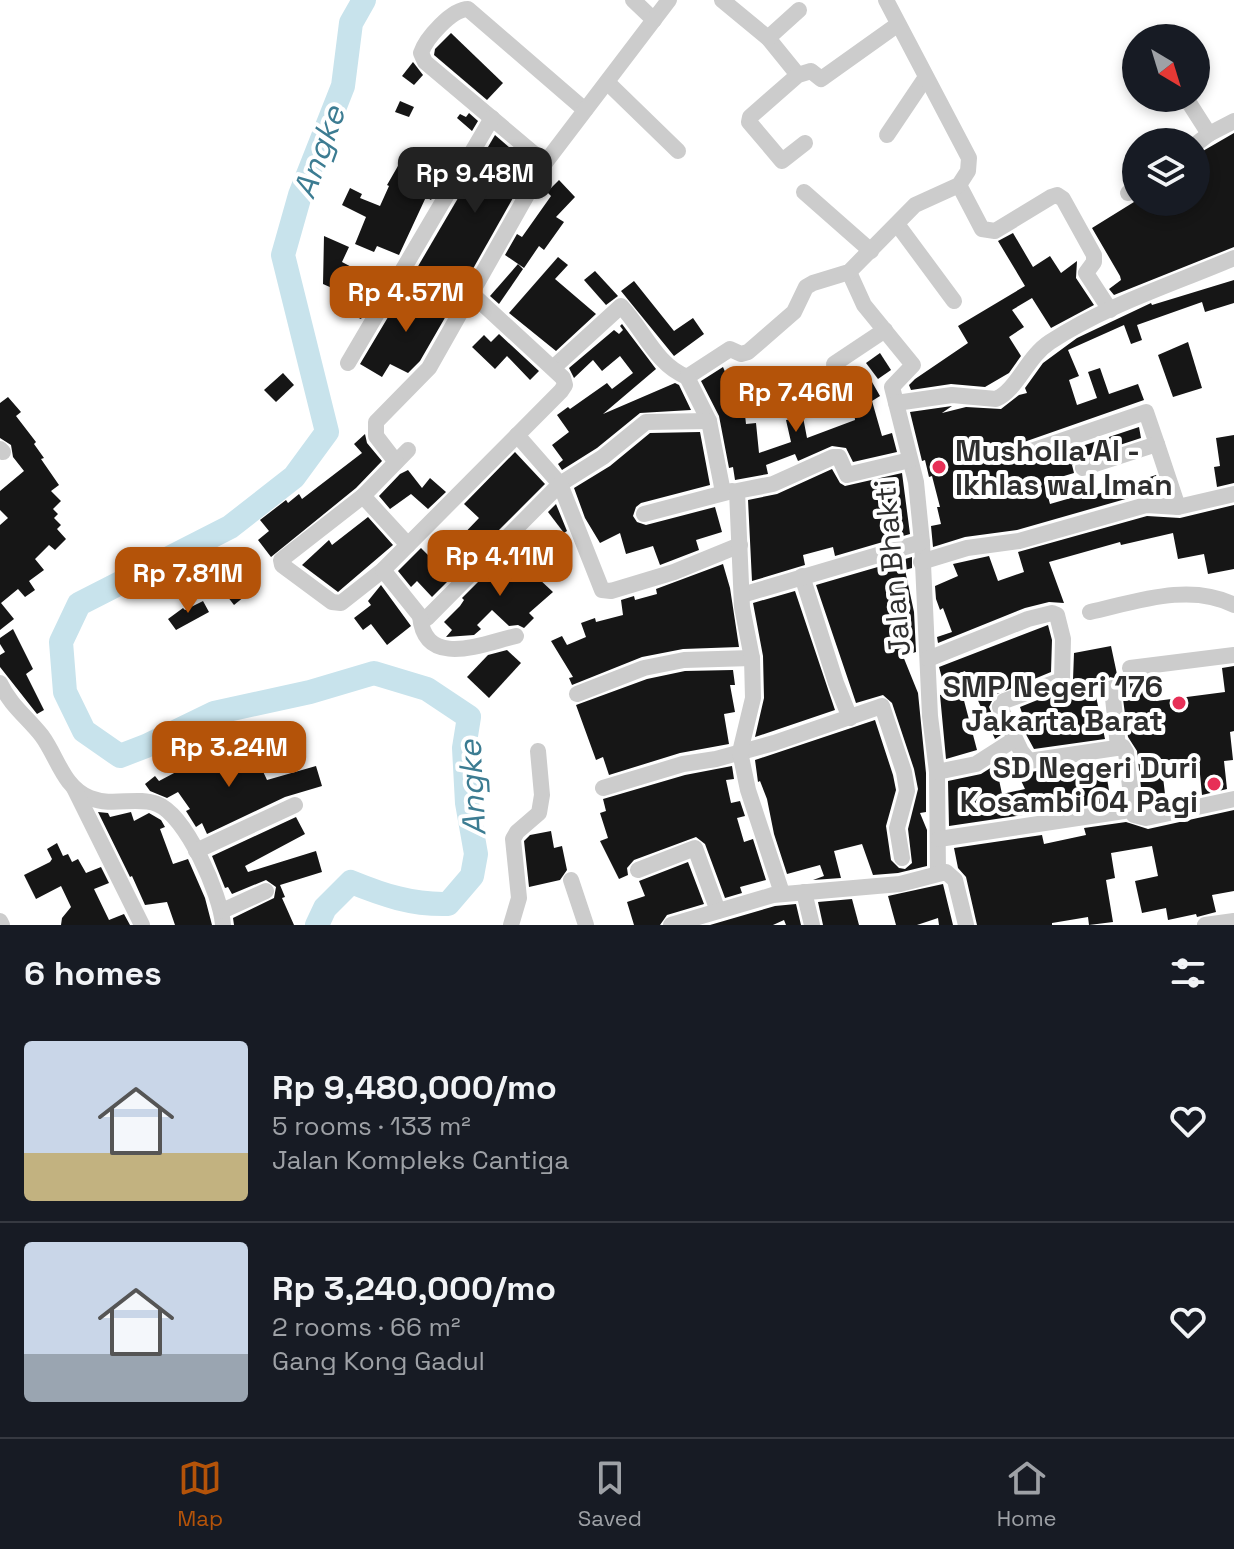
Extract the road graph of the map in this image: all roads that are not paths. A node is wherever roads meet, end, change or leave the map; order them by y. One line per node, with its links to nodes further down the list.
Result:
1 (633, 0): 6 (street)
2 (669, 0): 6 (street)
3 (722, 0): 8 (street)
4 (886, 0): 7 (street)
5 (799, 10): 8 (street)
6 (654, 20): 11 (street)
7 (897, 25): 9 (street); 10 (street)
8 (768, 38): 9 (street)
9 (798, 75): 17 (street)
10 (926, 77): 16 (street); 20 (street)
11 (608, 83): 12 (street); 18 (street)
12 (585, 110): 13 (street); 19 (street)
13 (492, 118): 19 (street); 25 (street)
14 (1234, 121): 15 (street)
15 (1210, 134)
16 (887, 135)
17 (805, 143)
18 (678, 151)
19 (545, 163): 27 (street)
20 (959, 185): 22 (street); 29 (street)
21 (804, 192): 23 (street)
22 (897, 224): 23 (street); 28 (street)
23 (871, 251): 26 (street)
24 (1234, 258): 29 (street)
25 (401, 272): 27 (street); 31 (street)
26 (849, 272): 30 (street); 34 (street)
27 (468, 298): 33 (street); 45 (street)
28 (954, 301)
29 (1110, 310): 35 (street)
30 (885, 330): 32 (street); 35 (street)
31 (348, 363)
32 (834, 364)
33 (553, 368): 34 (street); 37 (street)
34 (687, 377): 36 (street)
35 (896, 403): 40 (street, Jalan Bhakti)
36 (709, 421): 42 (street); 43 (street)
37 (517, 435): 42 (street); 49 (street)
38 (1157, 444): 39 (street); 41 (street); 46 (street)
39 (1028, 452)
40 (910, 460): 43 (street); 48 (street, Jalan Bhakti)
41 (1083, 468)
42 (560, 484): 50 (street); 57 (street)
43 (730, 491): 47 (street); 50 (street)
44 (1234, 494): 46 (street)
45 (363, 496): 49 (street); 52 (street)
46 (1178, 507): 51 (street)
47 (644, 514)
48 (922, 542): 51 (street, Jalan Bhakti); 53 (street)
49 (408, 545): 52 (street)
50 (740, 545): 54 (street)
51 (921, 562): 61 (street, Jalan Bhakti)
52 (383, 570): 57 (street)
53 (802, 576): 54 (street); 66 (street)
54 (742, 595): 60 (street)
55 (1234, 605): 56 (street)
56 (1090, 612)
57 (420, 616): 58 (street)
58 (516, 636)
59 (1234, 655): 62 (street)
60 (752, 658): 65 (street); 70 (street)
61 (928, 659): 67 (street); 71 (street, Jalan Bhakti)
62 (1130, 668)
63 (0, 683): 72 (street)
64 (1112, 688): 68 (street)
65 (577, 694)
66 (850, 718): 70 (street); 79 (street)
67 (1015, 739): 68 (street); 71 (street)
68 (1118, 747): 76 (street)
69 (538, 751): 90 (street)
70 (740, 752): 73 (street); 85 (street)
71 (937, 772): 77 (street, Jalan Bhakti)
72 (74, 788): 78 (street); 89 (street)
73 (603, 788)
74 (1234, 799): 76 (street)
75 (295, 805): 78 (street)
76 (1129, 808): 77 (street)
77 (939, 839): 81 (street, Jalan Bhakti)
78 (196, 851): 87 (street)
79 (902, 858)
80 (638, 870): 86 (street)
81 (945, 874): 84 (street); 94 (street, Jalan Bhakti)
82 (571, 880): 91 (street)
83 (266, 891): 87 (street)
84 (804, 892): 85 (street); 93 (street)
85 (782, 893): 86 (street)
86 (718, 911): 92 (street)
87 (222, 918)
88 (1234, 921): 95 (street)
89 (142, 925)
90 (511, 925)
91 (586, 925)
92 (671, 925)
93 (812, 925)
94 (966, 925)
95 (1205, 925)

